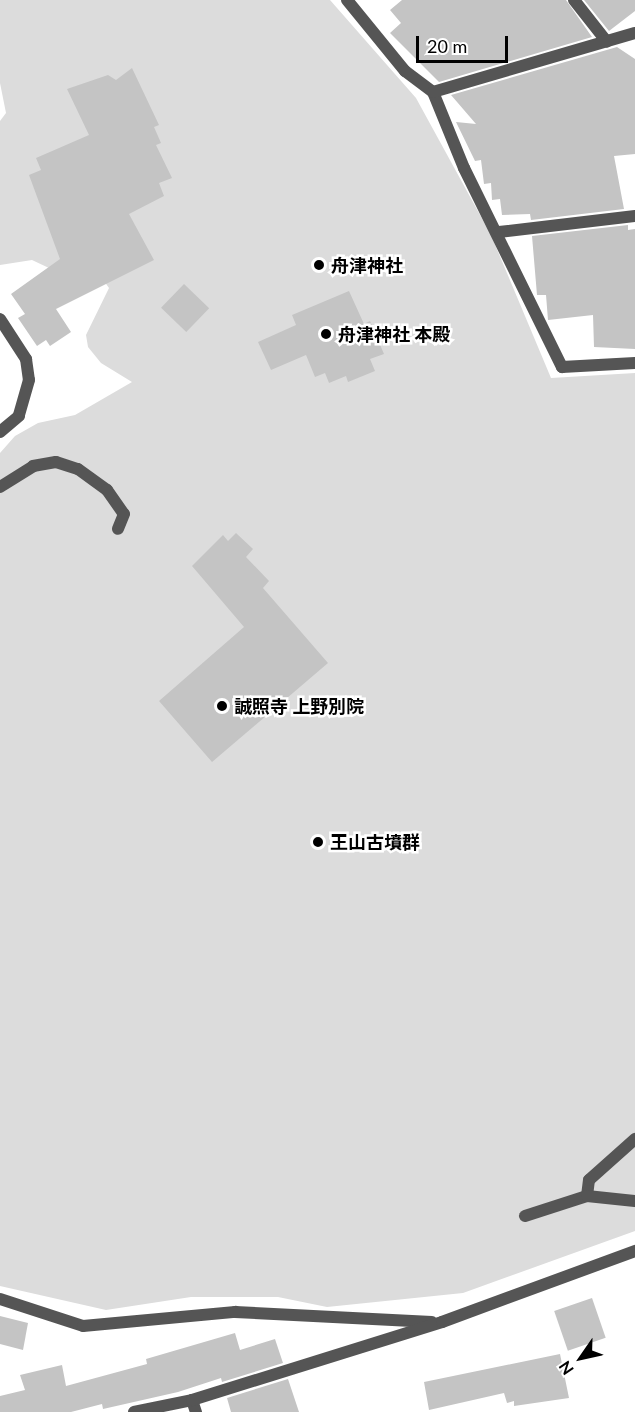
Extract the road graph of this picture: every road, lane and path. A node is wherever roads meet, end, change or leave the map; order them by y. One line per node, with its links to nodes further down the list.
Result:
1 (347, 0): 5 (street)
2 (574, 0): 4 (street)
3 (635, 33): 4 (street)
4 (607, 42): 5 (street)
5 (433, 92): 7 (street)
6 (635, 216): 7 (street)
7 (499, 232): 9 (street)
8 (0, 319): 10 (street)
9 (635, 363)
10 (0, 432)
11 (0, 487): 12 (street)
12 (118, 529)
13 (635, 1139): 14 (street)
14 (587, 1196): 15 (street); 16 (street)
15 (635, 1201)
16 (525, 1216)
17 (635, 1251): 19 (street)
18 (0, 1299): 19 (street)
19 (442, 1322): 20 (street)
20 (194, 1406): 21 (street)
21 (134, 1412)

